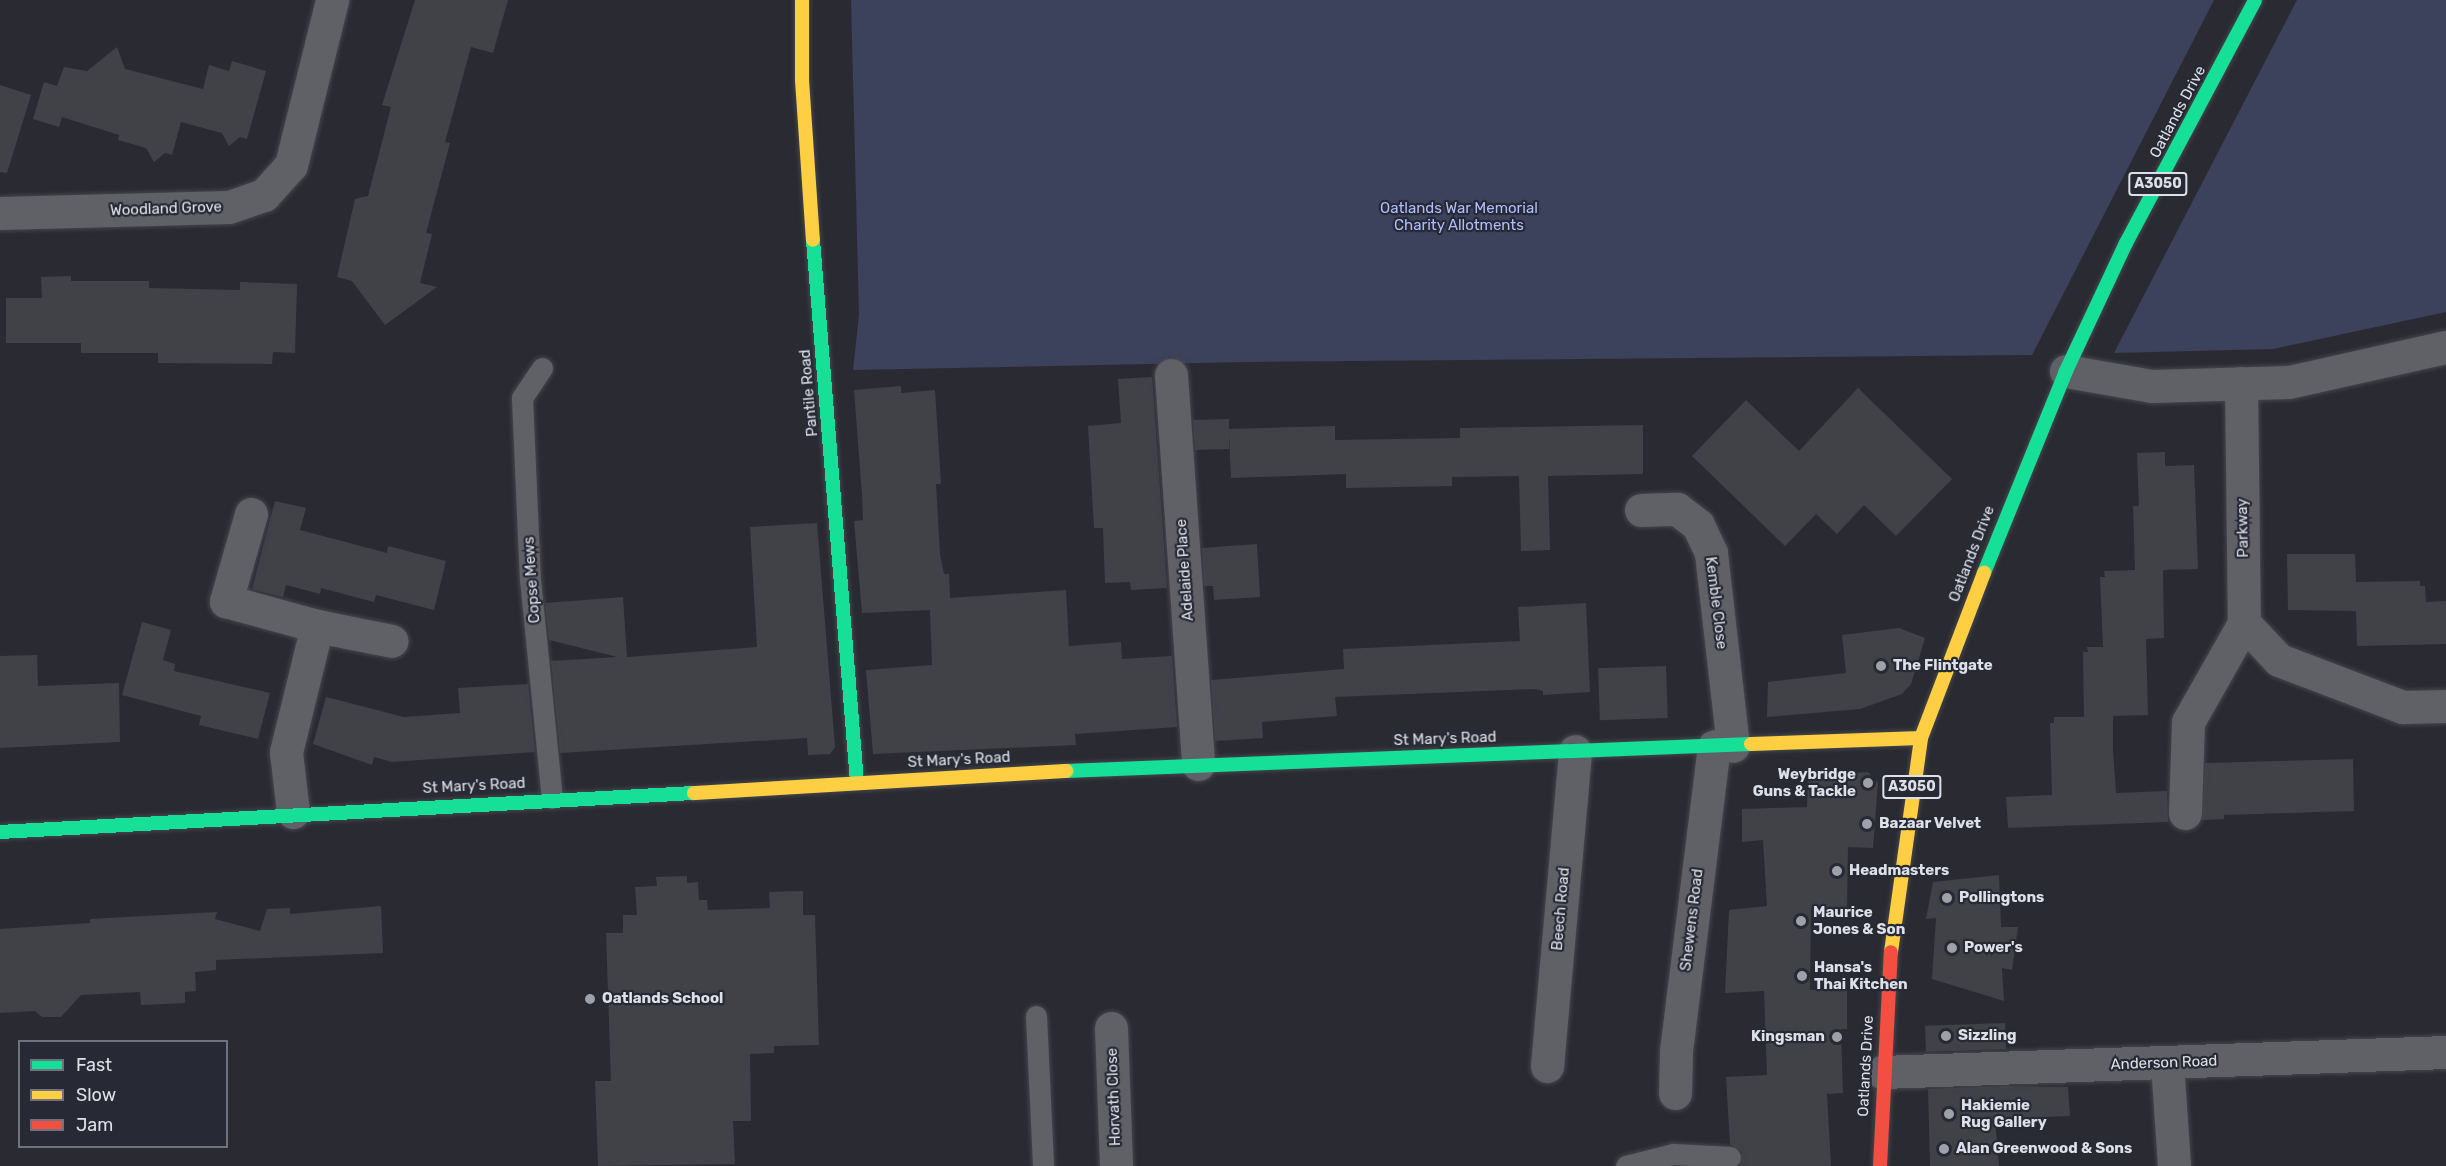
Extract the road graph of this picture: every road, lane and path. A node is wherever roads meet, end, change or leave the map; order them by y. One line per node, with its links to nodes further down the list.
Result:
1 (332, 0): 4 (street, Woodland Grove)
2 (802, 0): 20 (street, Pantile Road)
3 (2255, 0): 7 (street, Oatlands Drive / A3050)
4 (0, 213)
5 (2446, 347): 9 (street)
6 (542, 368): 21 (lane, Copse Mews)
7 (2066, 371): 9 (street); 16 (street, Oatlands Drive / A3050)
8 (1171, 375): 19 (street, Adelaide Place)
9 (2241, 383): 12 (street, Parkway)
10 (1641, 510): 17 (street, Kemble Close)
11 (251, 514): 13 (street)
12 (2244, 622): 15 (street); 23 (street)
13 (317, 626): 14 (street); 22 (street)
14 (392, 641)
15 (2446, 706)
16 (1921, 738): 17 (street, St Mary's Road); 30 (street, Oatlands Drive / A3050)
17 (1723, 746): 18 (street, St Mary's Road); 31 (street, Shewens Road)
18 (1575, 751): 19 (street, St Mary's Road); 29 (street, Beech Road)
19 (1198, 764): 20 (street, St Mary's Road)
20 (857, 782): 21 (street, St Mary's Road)
21 (552, 798): 22 (street, St Mary's Road)
22 (292, 813): 24 (street, St Mary's Road)
23 (2185, 813)
24 (0, 832)
25 (1036, 1016): 33 (lane)
26 (1111, 1028): 34 (street, Horvath Close)
27 (2446, 1052): 28 (street, Anderson Road)
28 (2167, 1063): 30 (street, Anderson Road); 37 (street)
29 (1547, 1066)
30 (1882, 1071): 36 (street, Oatlands Drive / A3050)
31 (1675, 1093)
32 (1730, 1157): 35 (lane)
33 (1043, 1166)
34 (1116, 1166)
35 (1626, 1166)
36 (1880, 1166)
37 (2174, 1166)

